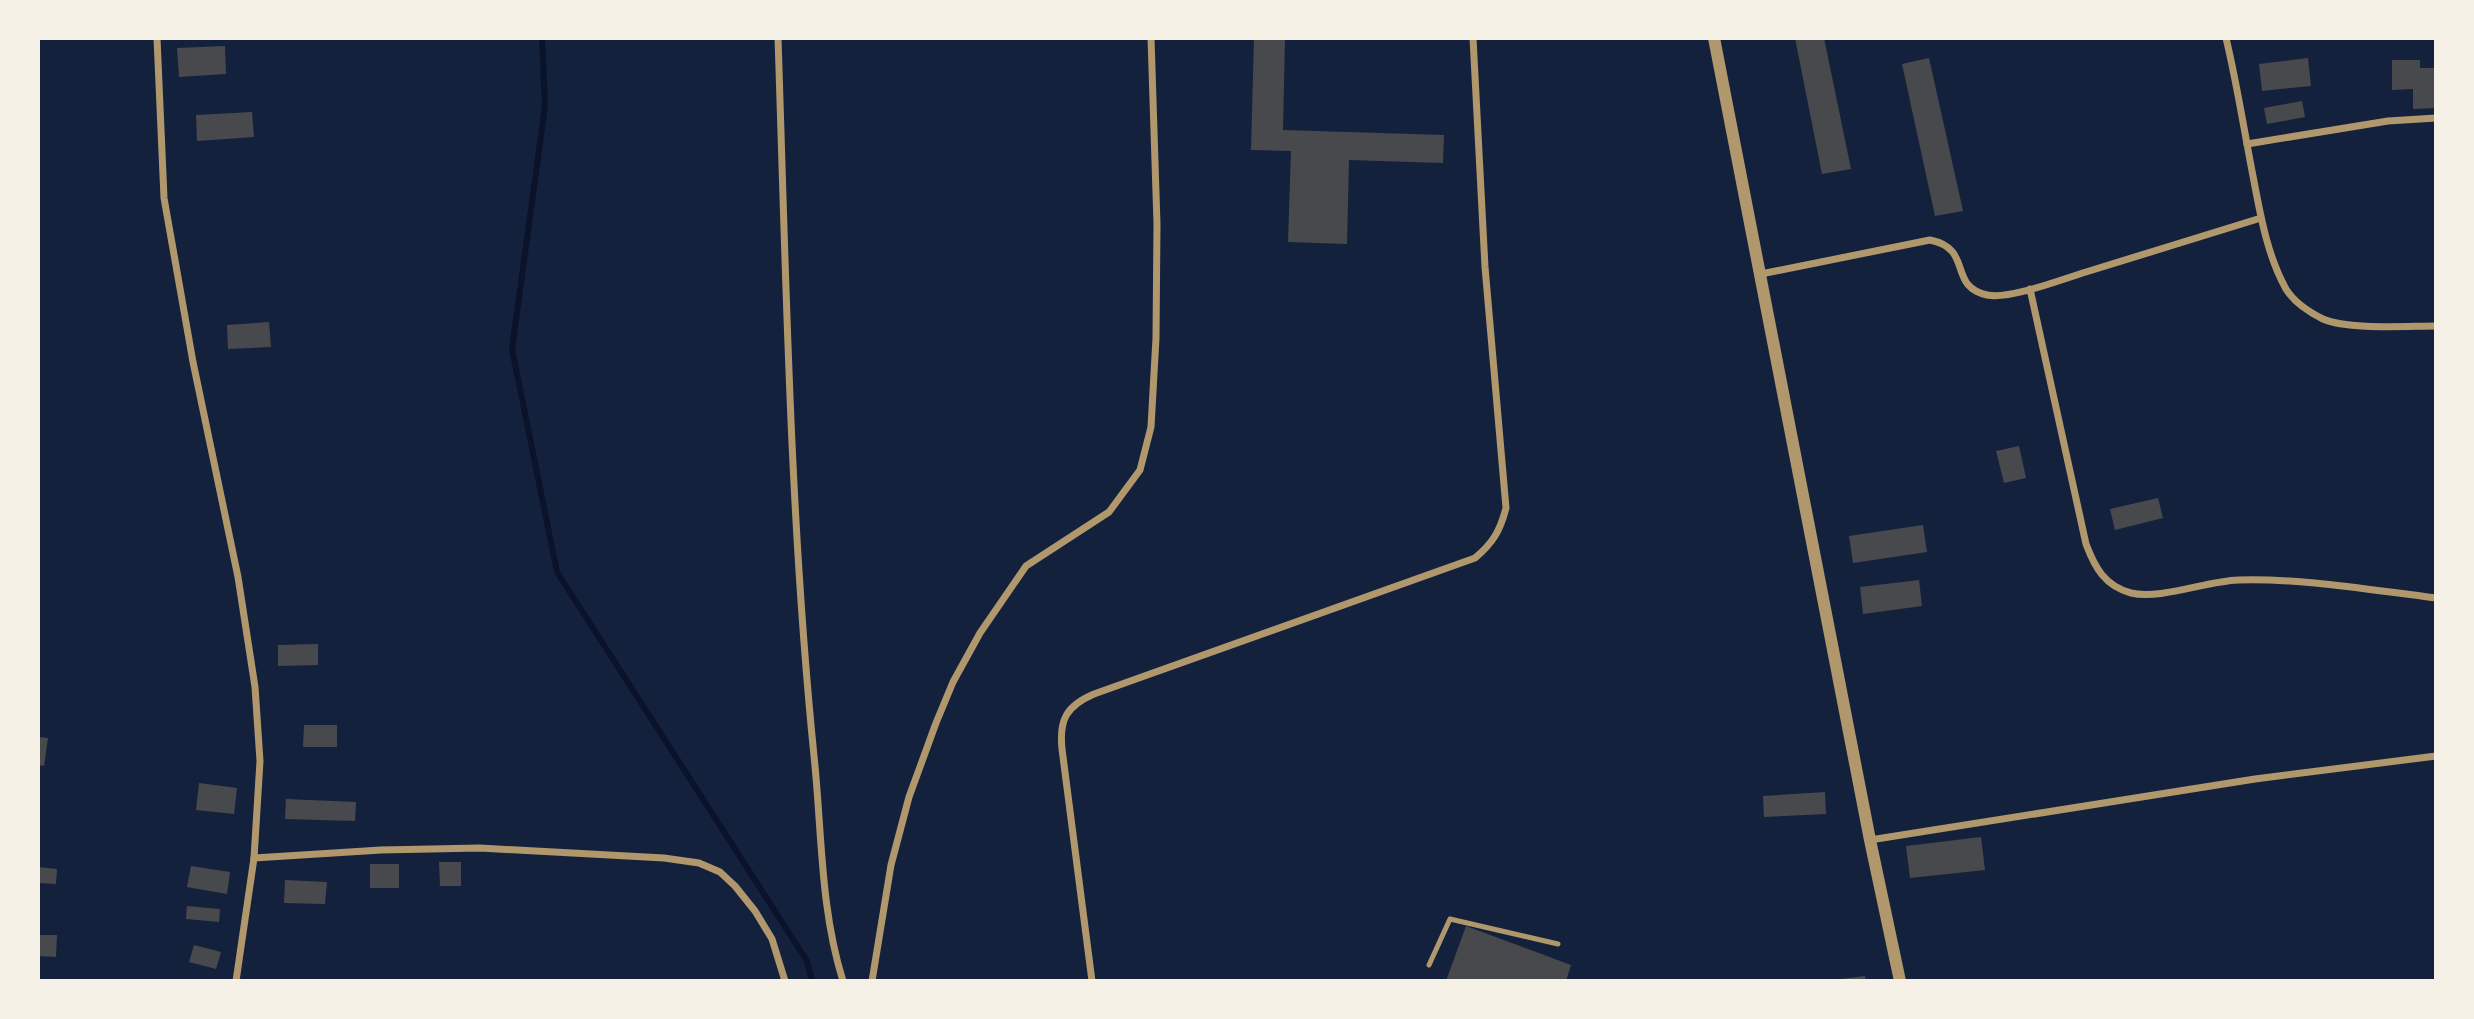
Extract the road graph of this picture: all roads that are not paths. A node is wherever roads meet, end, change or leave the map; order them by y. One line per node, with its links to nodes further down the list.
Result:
1 (158, 38): 16 (street)
2 (778, 38): 21 (street)
3 (1151, 38): 22 (street)
4 (1473, 38): 23 (street)
5 (1714, 38): 10 (street)
6 (2226, 38): 8 (street)
7 (2435, 118): 8 (street)
8 (2247, 144): 9 (street)
9 (2261, 218): 11 (street); 12 (street)
10 (1761, 274): 11 (street); 15 (street)
11 (2030, 289): 13 (street)
12 (2435, 326)
13 (2435, 598)
14 (2435, 756): 15 (street)
15 (1870, 840): 24 (street)
16 (254, 858): 19 (street); 20 (street)
17 (1558, 944): 18 (lane)
18 (1429, 965)
19 (236, 981)
20 (785, 981)
21 (843, 981)
22 (872, 981)
23 (1092, 981)
24 (1900, 981)

